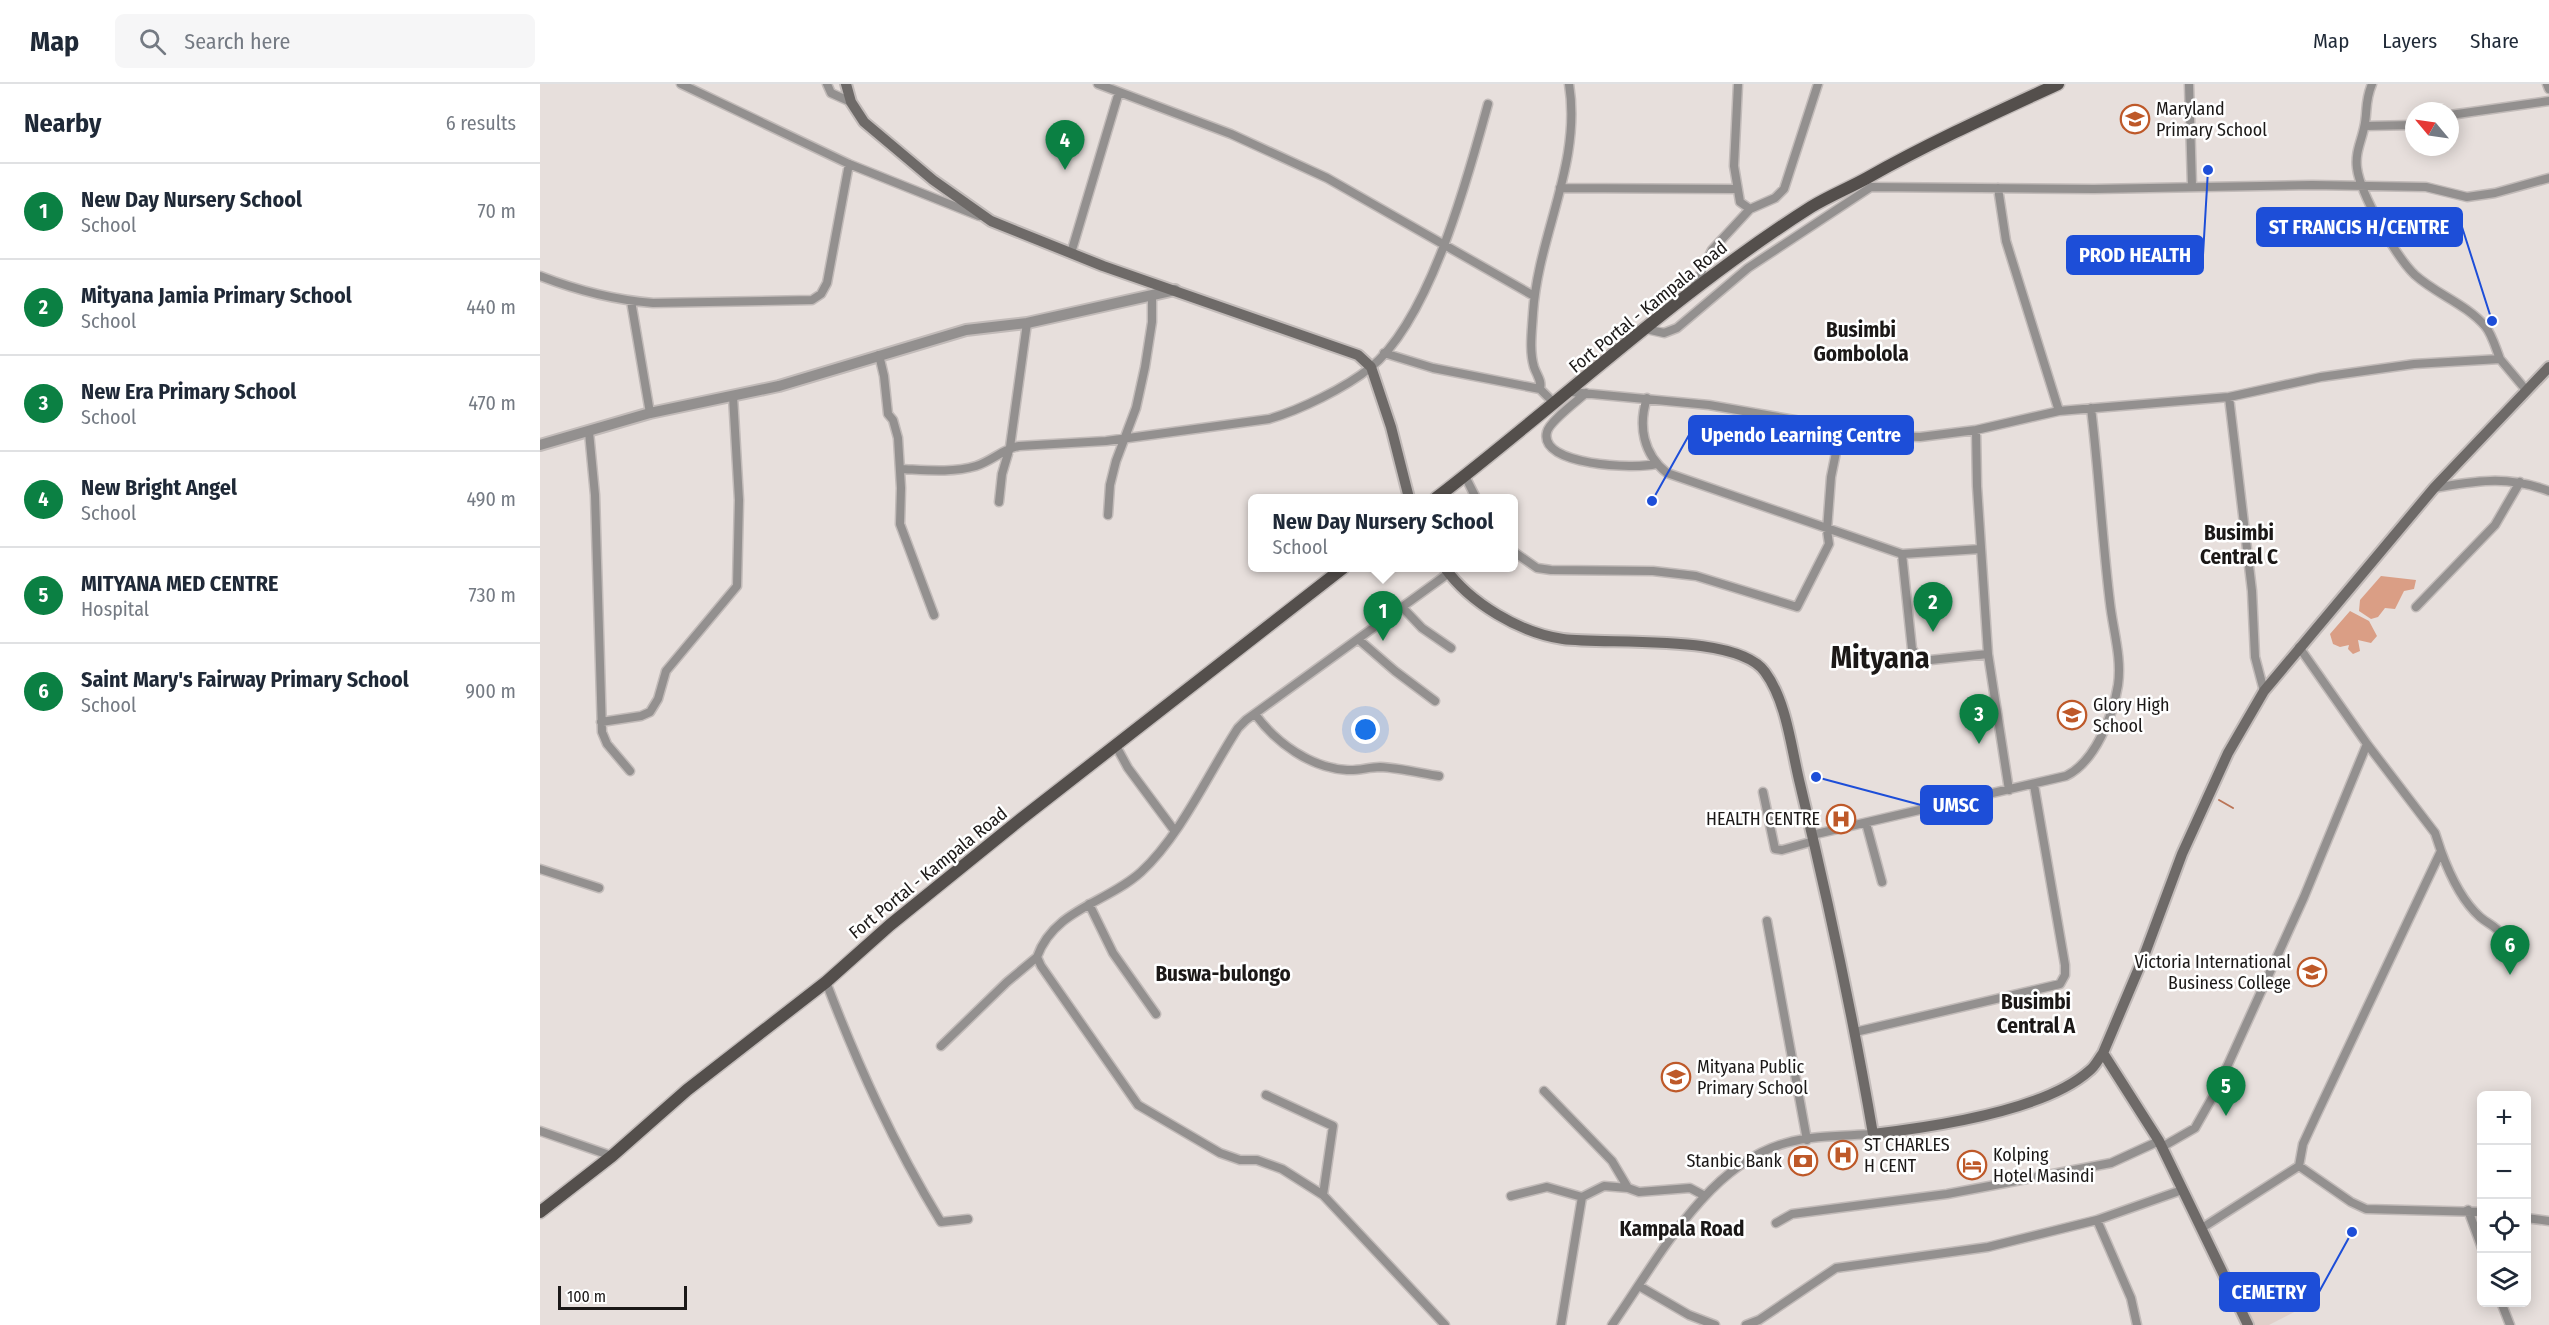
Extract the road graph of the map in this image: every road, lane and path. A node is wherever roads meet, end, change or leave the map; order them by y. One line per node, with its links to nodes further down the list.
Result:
1 (681, 84): 20 (street)
2 (827, 84): 15 (street)
3 (846, 84): 15 (main road)
4 (1098, 84): 13 (street)
5 (1569, 84): 23 (street)
6 (1738, 84): 26 (street)
7 (1818, 84): 27 (street)
8 (2058, 84): 32 (main road, Fort Portal - Kampala Road)
9 (2189, 84): 22 (street)
10 (2372, 84): 19 (street)
11 (2547, 84): 12 (street)
12 (2549, 89)
13 (1119, 92): 29 (street); 30 (street)
14 (2549, 101): 17 (street)
15 (851, 102): 28 (main road)
16 (1488, 104): 29 (street)
17 (2459, 115)
18 (2405, 125): 19 (street)
19 (2365, 126): 25 (street)
20 (849, 164): 28 (street); 36 (street)
21 (2549, 178): 25 (street)
22 (2192, 186): 24 (street); 25 (street)
23 (1560, 188): 26 (street); 35 (street)
24 (1998, 188): 38 (street); 53 (street)
25 (2364, 188): 41 (street)
26 (1736, 189): 27 (street)
27 (1750, 209): 32 (street)
28 (991, 221): 30 (main road)
29 (1443, 245): 35 (street); 39 (street)
30 (1071, 253): 33 (main road)
31 (540, 276): 36 (street)
32 (1693, 289): 38 (main road, Fort Portal - Kampala Road)
33 (1175, 290): 34 (street); 42 (main road)
34 (1152, 295): 37 (street); 58 (street)
35 (1534, 296): 44 (street)
36 (631, 301): 54 (street)
37 (1027, 323): 40 (street); 60 (street)
38 (1646, 329): 46 (main road, Fort Portal - Kampala Road)
39 (1384, 352): 42 (street); 44 (street)
40 (879, 356): 48 (street); 62 (street)
41 (2500, 359): 45 (street); 49 (street)
42 (1371, 367): 58 (street); 67 (main road)
43 (2549, 367): 45 (main road)
44 (1540, 389): 51 (street)
45 (2526, 390): 65 (main road)
46 (1571, 392): 47 (street); 51 (main road, Fort Portal - Kampala Road)
47 (1586, 393): 50 (street); 61 (street)
48 (733, 396): 54 (street); 89 (street)
49 (2229, 397): 52 (street); 86 (street)
50 (1647, 398): 55 (street); 61 (street)
51 (1555, 404): 63 (main road, Fort Portal - Kampala Road)
52 (2091, 408): 53 (street); 94 (street)
53 (2060, 411): 56 (street)
54 (650, 413): 57 (street)
55 (1841, 428): 56 (street); 72 (street)
56 (1976, 430): 73 (street)
57 (589, 432): 59 (street); 89 (street)
58 (1124, 438): 60 (street); 71 (street)
59 (540, 445)
60 (1010, 447): 62 (street); 70 (street)
61 (1656, 464): 72 (street)
62 (900, 470): 81 (street)
63 (1465, 476): 68 (main road, Fort Portal - Kampala Road); 69 (street)
64 (2520, 482): 65 (street); 66 (street); 80 (street)
65 (2434, 488): 83 (main road)
66 (2549, 491)
67 (1408, 494)
68 (1441, 494)
69 (1474, 494)
70 (999, 502)
71 (1108, 515)
72 (1827, 530): 74 (street); 75 (street)
73 (1981, 549): 74 (street); 85 (street)
74 (1902, 554): 85 (street)
75 (1518, 555)
76 (1337, 572): 91 (main road, Fort Portal - Kampala Road)
77 (1445, 572): 79 (street)
78 (1449, 572): 99 (main road)
79 (1402, 607): 82 (street); 84 (street)
80 (2416, 607)
81 (934, 615)
82 (1358, 639): 87 (street); 88 (street)
83 (2299, 647): 86 (main road); 90 (street)
84 (1451, 648)
85 (1988, 654): 95 (street)
86 (2264, 691): 112 (main road)
87 (1435, 701)
88 (1256, 714): 93 (street); 98 (street)
89 (601, 722): 92 (street)
90 (2367, 744): 100 (street); 118 (street)
91 (1116, 746): 98 (street); 108 (main road, Fort Portal - Kampala Road)
92 (630, 771)
93 (1439, 776)
94 (2034, 785): 95 (street); 110 (street)
95 (2009, 790): 97 (street)
96 (1763, 792): 99 (street)
97 (1866, 823): 99 (street); 102 (street)
98 (1174, 830): 104 (street)
99 (1813, 838): 110 (main road)
100 (2441, 850): 106 (street); 120 (street)
101 (540, 869): 103 (street)
102 (1882, 882)
103 (599, 888)
104 (1089, 904): 107 (street); 109 (street)
105 (1767, 921): 117 (street)
106 (2502, 935)
107 (1037, 957): 111 (street); 123 (street)
108 (825, 982): 119 (main road, Fort Portal - Kampala Road); 131 (street)
109 (1156, 1014)
110 (1855, 1032): 116 (main road)
111 (941, 1046)
112 (2103, 1053): 116 (main road); 118 (main road)
113 (1544, 1091): 121 (street)
114 (1266, 1095): 123 (street)
115 (540, 1131): 119 (street)
116 (1873, 1134): 117 (street)
117 (1807, 1140): 125 (street)
118 (2161, 1144): 122 (main road); 134 (street)
119 (612, 1156): 129 (main road, Fort Portal - Kampala Road)
120 (2299, 1166): 127 (street); 135 (street)
121 (1628, 1188): 125 (street); 126 (street)
122 (2182, 1190): 132 (street); 135 (main road)
123 (1323, 1195): 139 (street)
124 (1511, 1196): 126 (street)
125 (1705, 1196): 137 (street)
126 (1582, 1197): 140 (street)
127 (2468, 1210): 128 (street); 136 (street)
128 (2477, 1211)
129 (540, 1212)
130 (2531, 1219): 133 (street)
131 (968, 1220)
132 (2097, 1220): 143 (street); 144 (street)
133 (2549, 1221)
134 (1776, 1223)
135 (2202, 1228): 145 (main road)
136 (2477, 1236)
137 (1639, 1286): 141 (street); 142 (street)
138 (2503, 1307): 146 (street)
139 (1445, 1325)
140 (1561, 1325)
141 (1612, 1325)
142 (1715, 1325)
143 (1746, 1325)
144 (2137, 1325)
145 (2248, 1325)
146 (2510, 1325)

